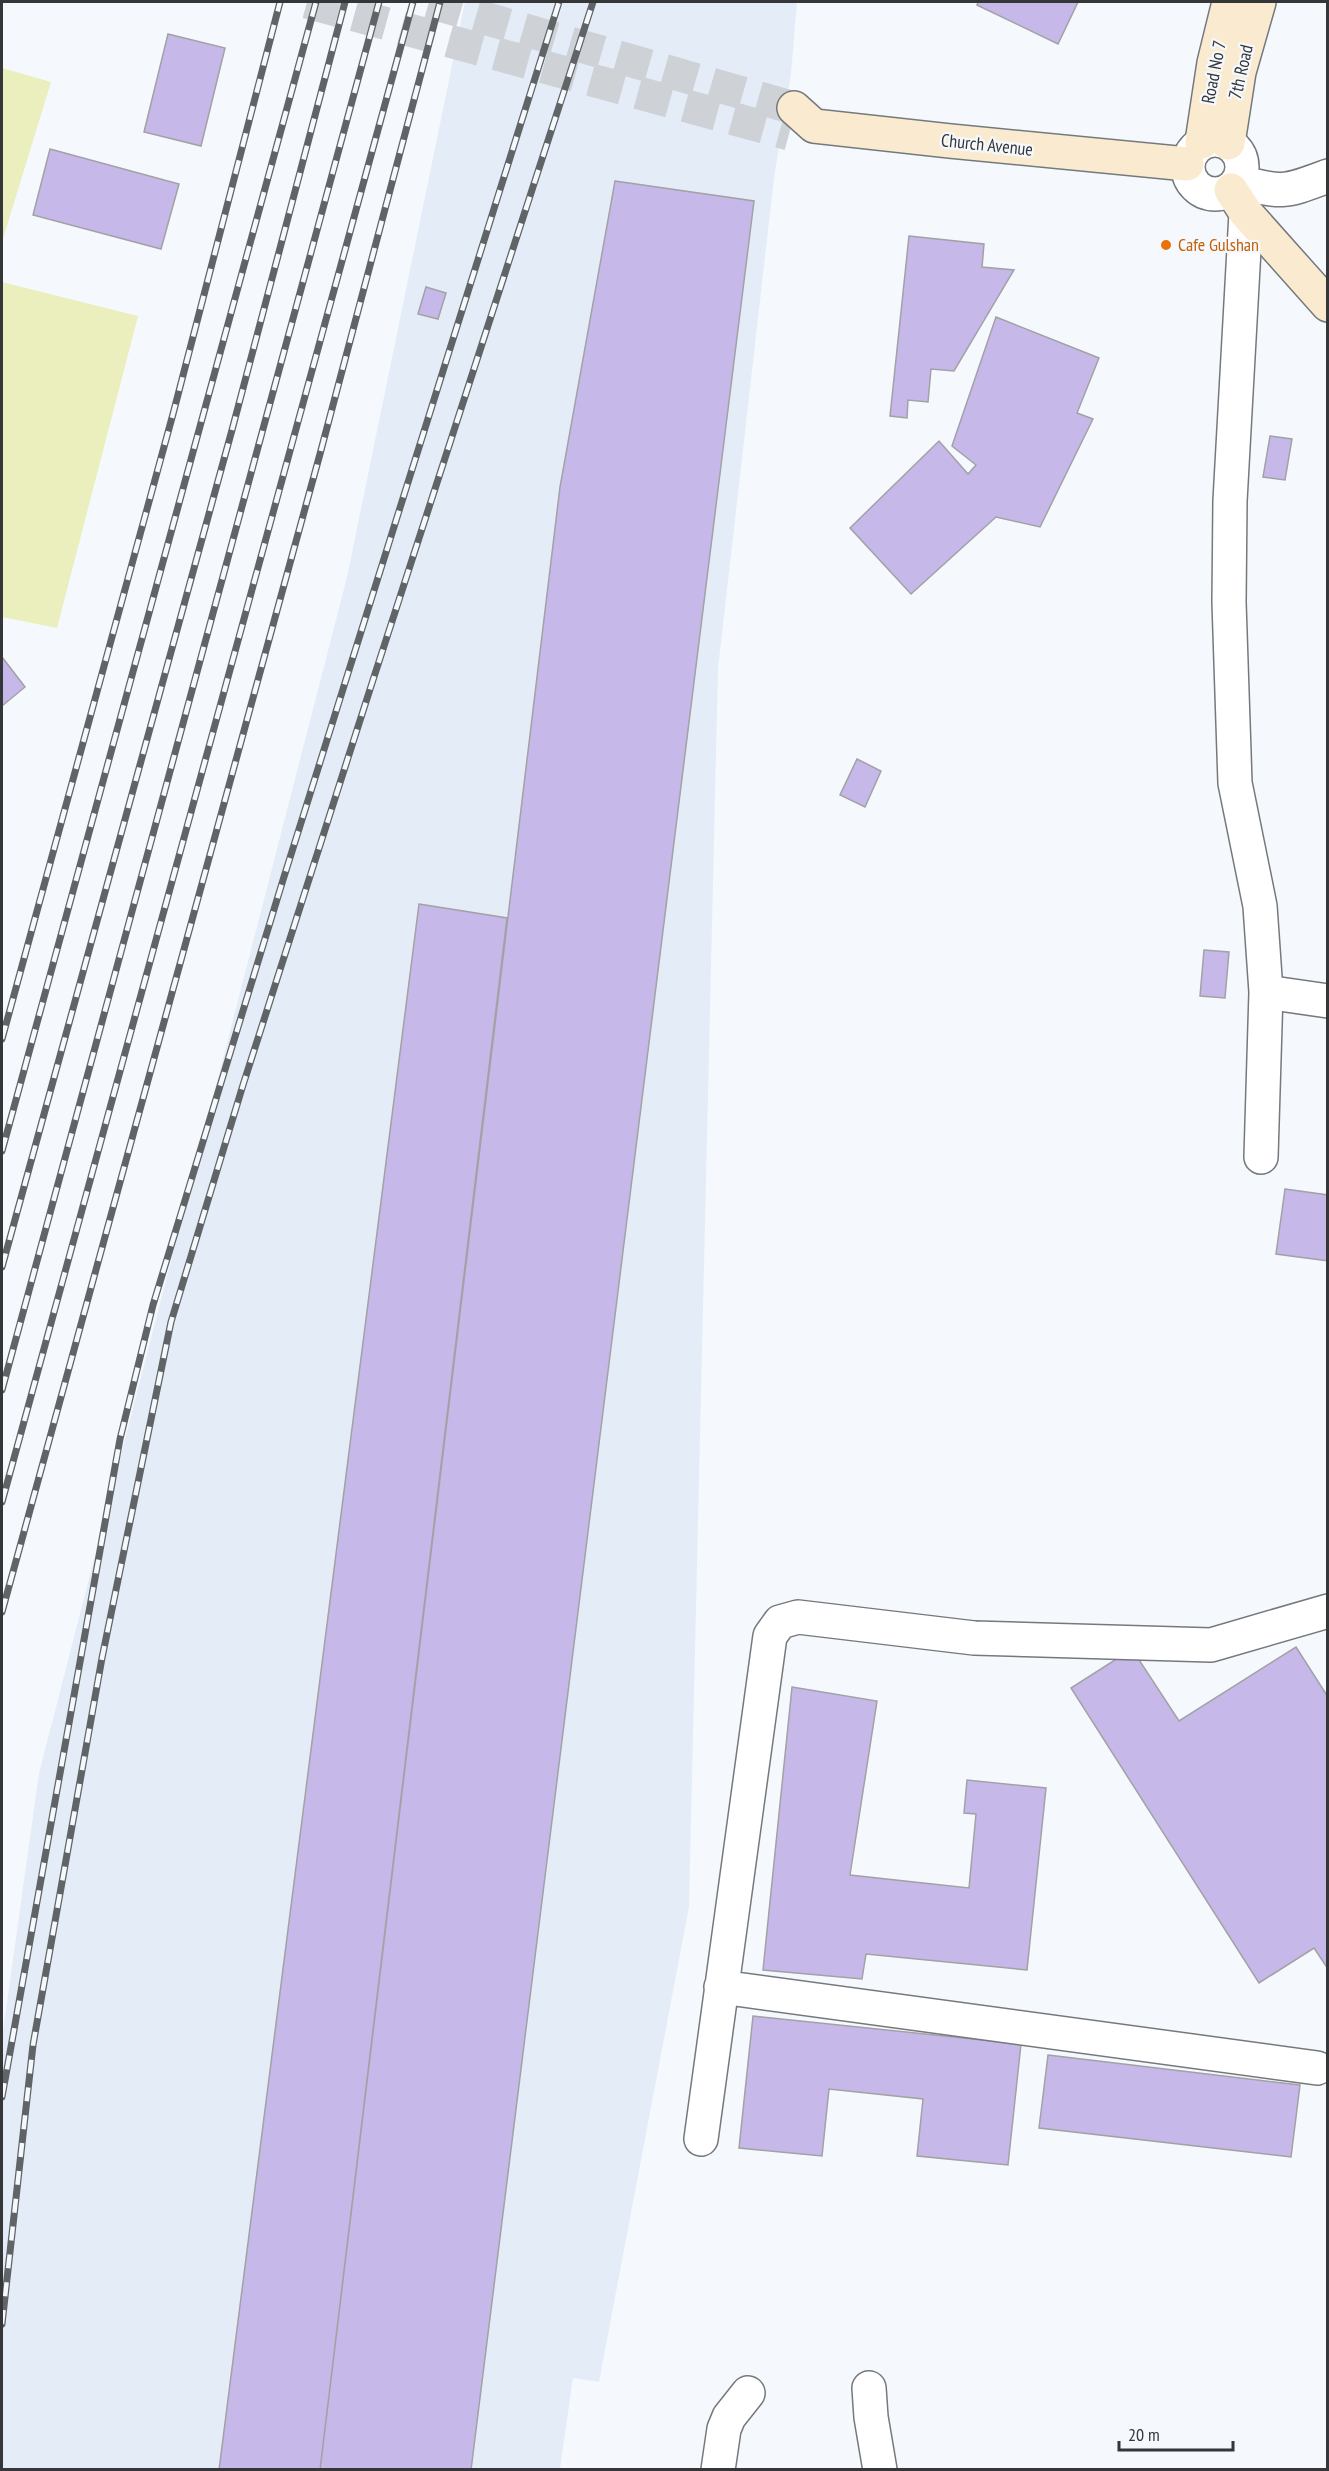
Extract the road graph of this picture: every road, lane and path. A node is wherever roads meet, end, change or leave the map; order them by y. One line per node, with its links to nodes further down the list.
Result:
1 (1229, 2): 4 (street, Road No 7)
2 (1259, 2): 4 (street, 7th Road)
3 (799, 122): 4 (street, Church Avenue)
4 (1206, 150): 6 (street); 6 (street)
5 (1328, 176): 6 (street)
6 (1238, 195): 7 (street); 8 (street)
7 (1328, 305)
8 (1266, 992): 9 (street); 10 (street)
9 (1328, 1001)
10 (1261, 1157)
11 (1328, 1611): 12 (street)
12 (721, 1987): 13 (street); 14 (street)
13 (1317, 2068)
14 (700, 2139)
15 (869, 2388): 18 (street)
16 (748, 2393): 17 (street)
17 (718, 2469)
18 (880, 2469)

